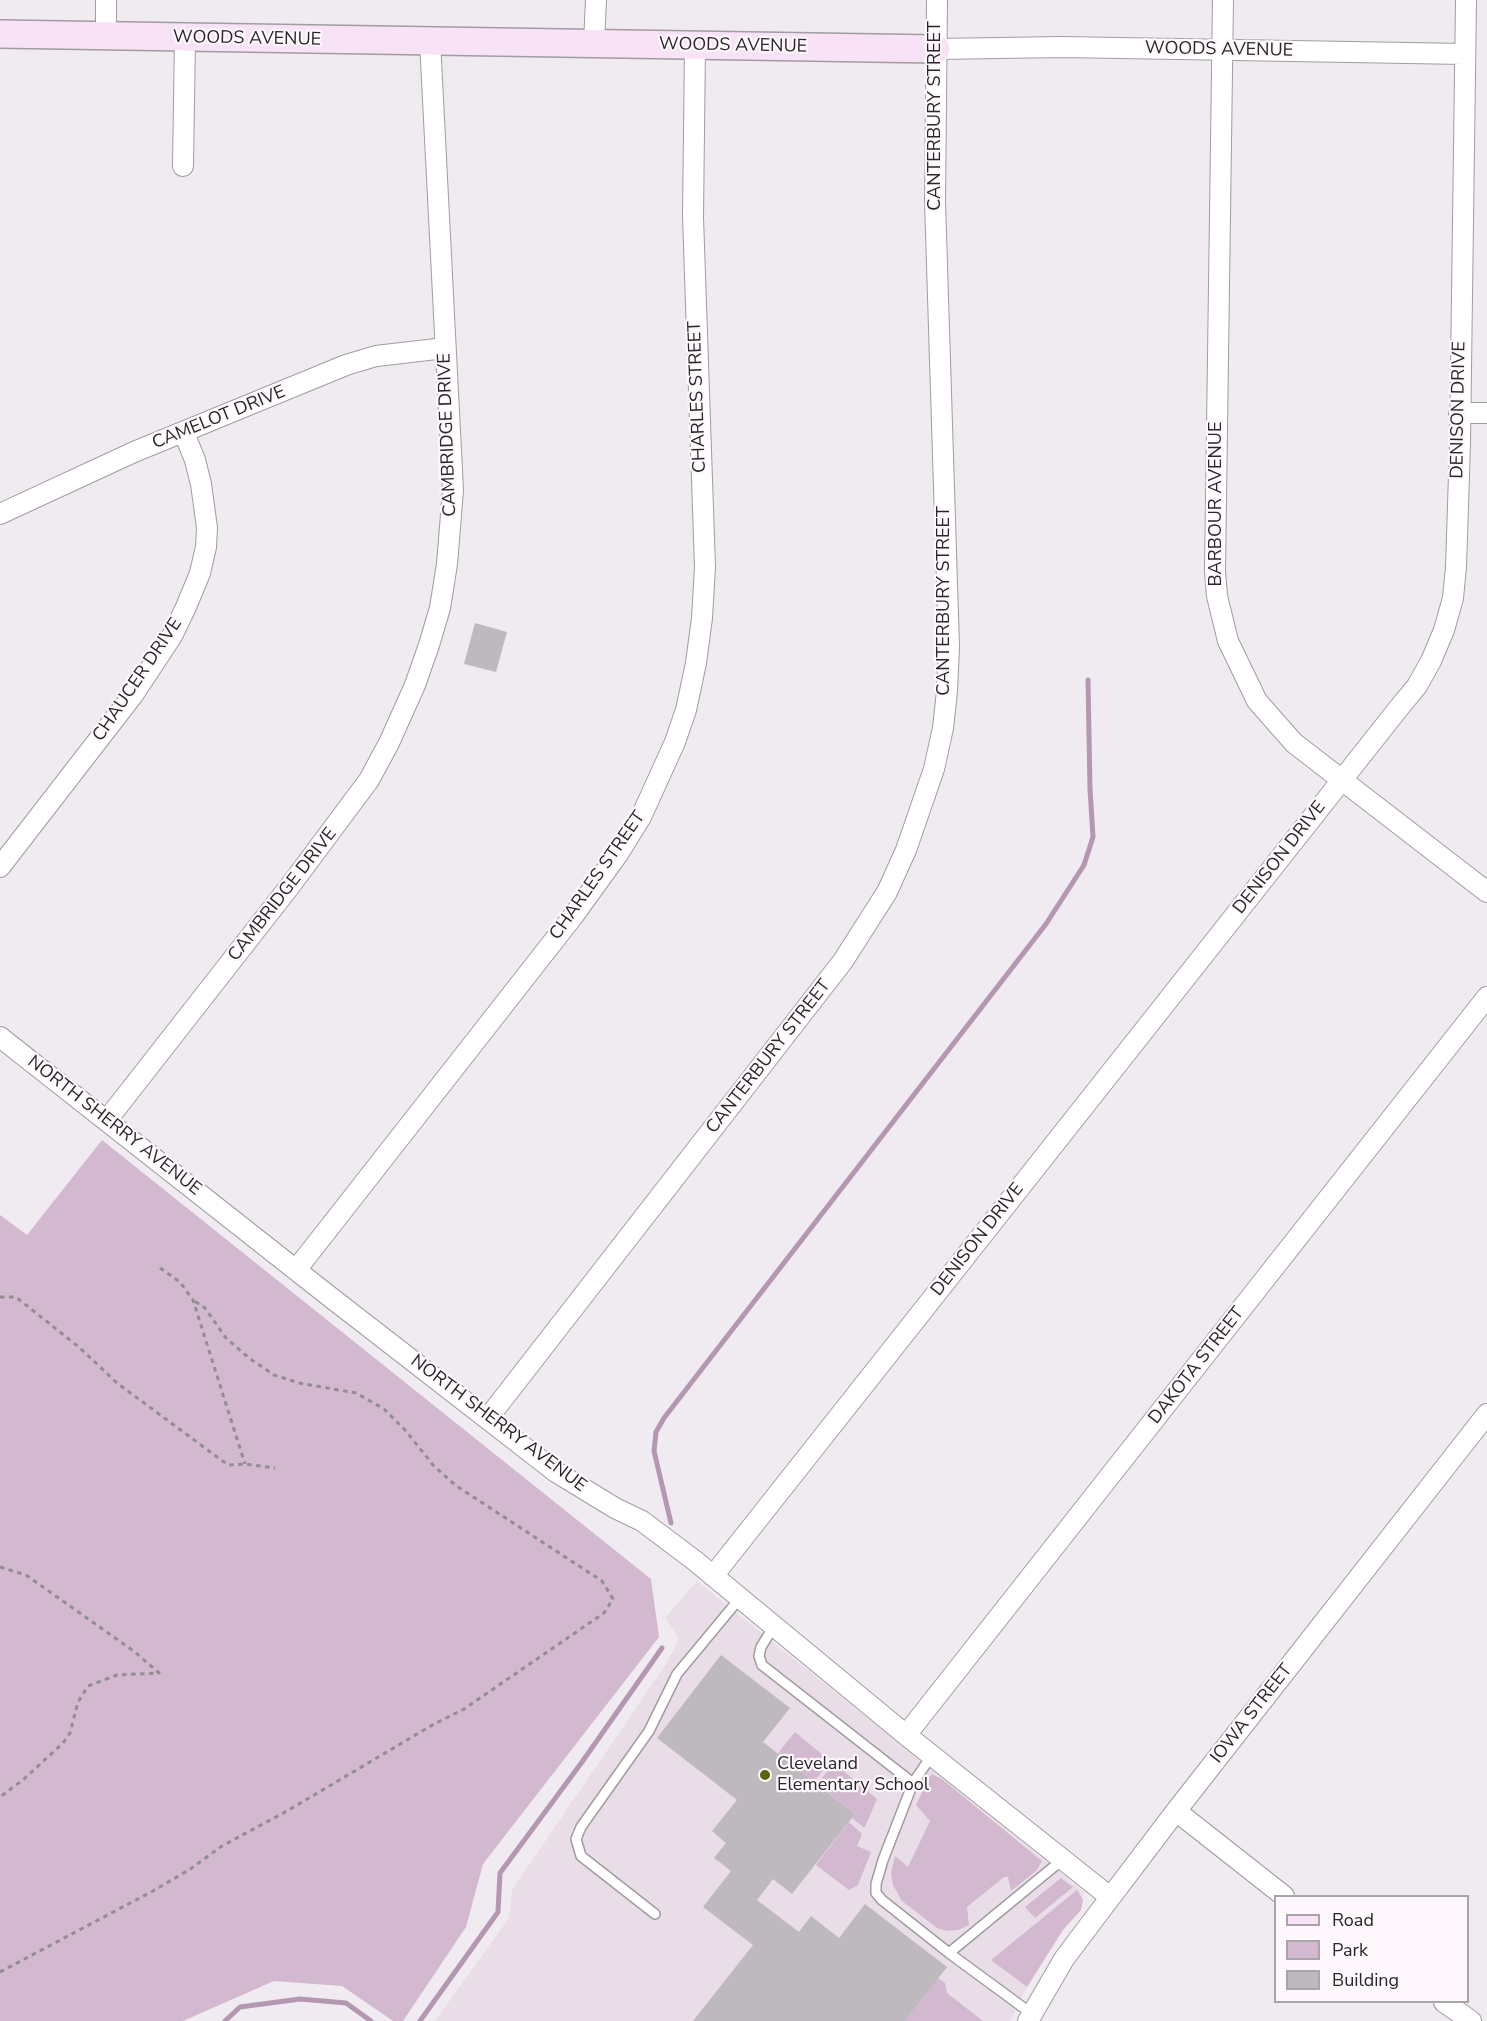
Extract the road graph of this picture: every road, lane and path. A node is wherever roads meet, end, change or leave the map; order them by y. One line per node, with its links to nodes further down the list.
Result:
1 (106, 0): 7 (street)
2 (596, 0): 10 (street)
3 (937, 0): 12 (street, CANTERBURY STREET)
4 (1223, 0): 13 (street, BARBOUR AVENUE)
5 (1466, 0): 14 (street, DENISON DRIVE)
6 (0, 34): 7 (street, WOODS AVENUE)
7 (106, 36): 8 (street, WOODS AVENUE)
8 (185, 38): 9 (street, WOODS AVENUE); 15 (street)
9 (430, 41): 10 (street, WOODS AVENUE); 16 (street, CAMBRIDGE DRIVE)
10 (594, 43): 11 (street, WOODS AVENUE)
11 (694, 46): 12 (street, WOODS AVENUE); 28 (street, CHARLES STREET)
12 (936, 49): 13 (street, WOODS AVENUE); 32 (street, CANTERBURY STREET)
13 (1222, 50): 14 (street, WOODS AVENUE); 21 (street, BARBOUR AVENUE)
14 (1465, 54): 17 (street, DENISON DRIVE)
15 (183, 166)
16 (445, 348): 19 (street, CAMELOT DRIVE); 26 (street, CAMBRIDGE DRIVE)
17 (1459, 413): 18 (street); 21 (street, DENISON DRIVE)
18 (1487, 413)
19 (184, 433): 20 (street, CAMELOT DRIVE); 22 (street, CHAUCER DRIVE)
20 (0, 514)
21 (1342, 779): 23 (street, BARBOUR AVENUE); 36 (street, DENISON DRIVE)
22 (0, 867)
23 (1487, 892)
24 (1487, 997): 39 (street, DAKOTA STREET)
25 (0, 1037): 26 (street, NORTH SHERRY AVENUE)
26 (107, 1120): 28 (street, NORTH SHERRY AVENUE)
27 (160, 1268): 30 (path)
28 (296, 1270): 32 (street, NORTH SHERRY AVENUE)
29 (0, 1297): 33 (path)
30 (193, 1300): 33 (path); 49 (path)
31 (1487, 1414): 43 (street, IOWA STREET)
32 (488, 1418): 36 (street, NORTH SHERRY AVENUE)
33 (245, 1464): 34 (path)
34 (275, 1468)
35 (0, 1567): 42 (path)
36 (714, 1576): 37 (street, NORTH SHERRY AVENUE)
37 (740, 1598): 38 (street, NORTH SHERRY AVENUE); 47 (lane)
38 (774, 1626): 39 (street, NORTH SHERRY AVENUE); 41 (lane)
39 (906, 1735): 40 (street, NORTH SHERRY AVENUE)
40 (932, 1755): 41 (lane); 44 (street, NORTH SHERRY AVENUE)
41 (914, 1783): 48 (lane)
42 (0, 1797)
43 (1176, 1811): 45 (street); 46 (street, IOWA STREET)
44 (1062, 1860): 46 (street, NORTH SHERRY AVENUE); 48 (lane)
45 (1283, 1895)
46 (1110, 1897): 51 (street, IOWA STREET)
47 (655, 1914)
48 (949, 1953): 51 (lane)
49 (0, 1972)
50 (1447, 2003): 52 (street)
51 (1030, 2018)
52 (1471, 2021)

